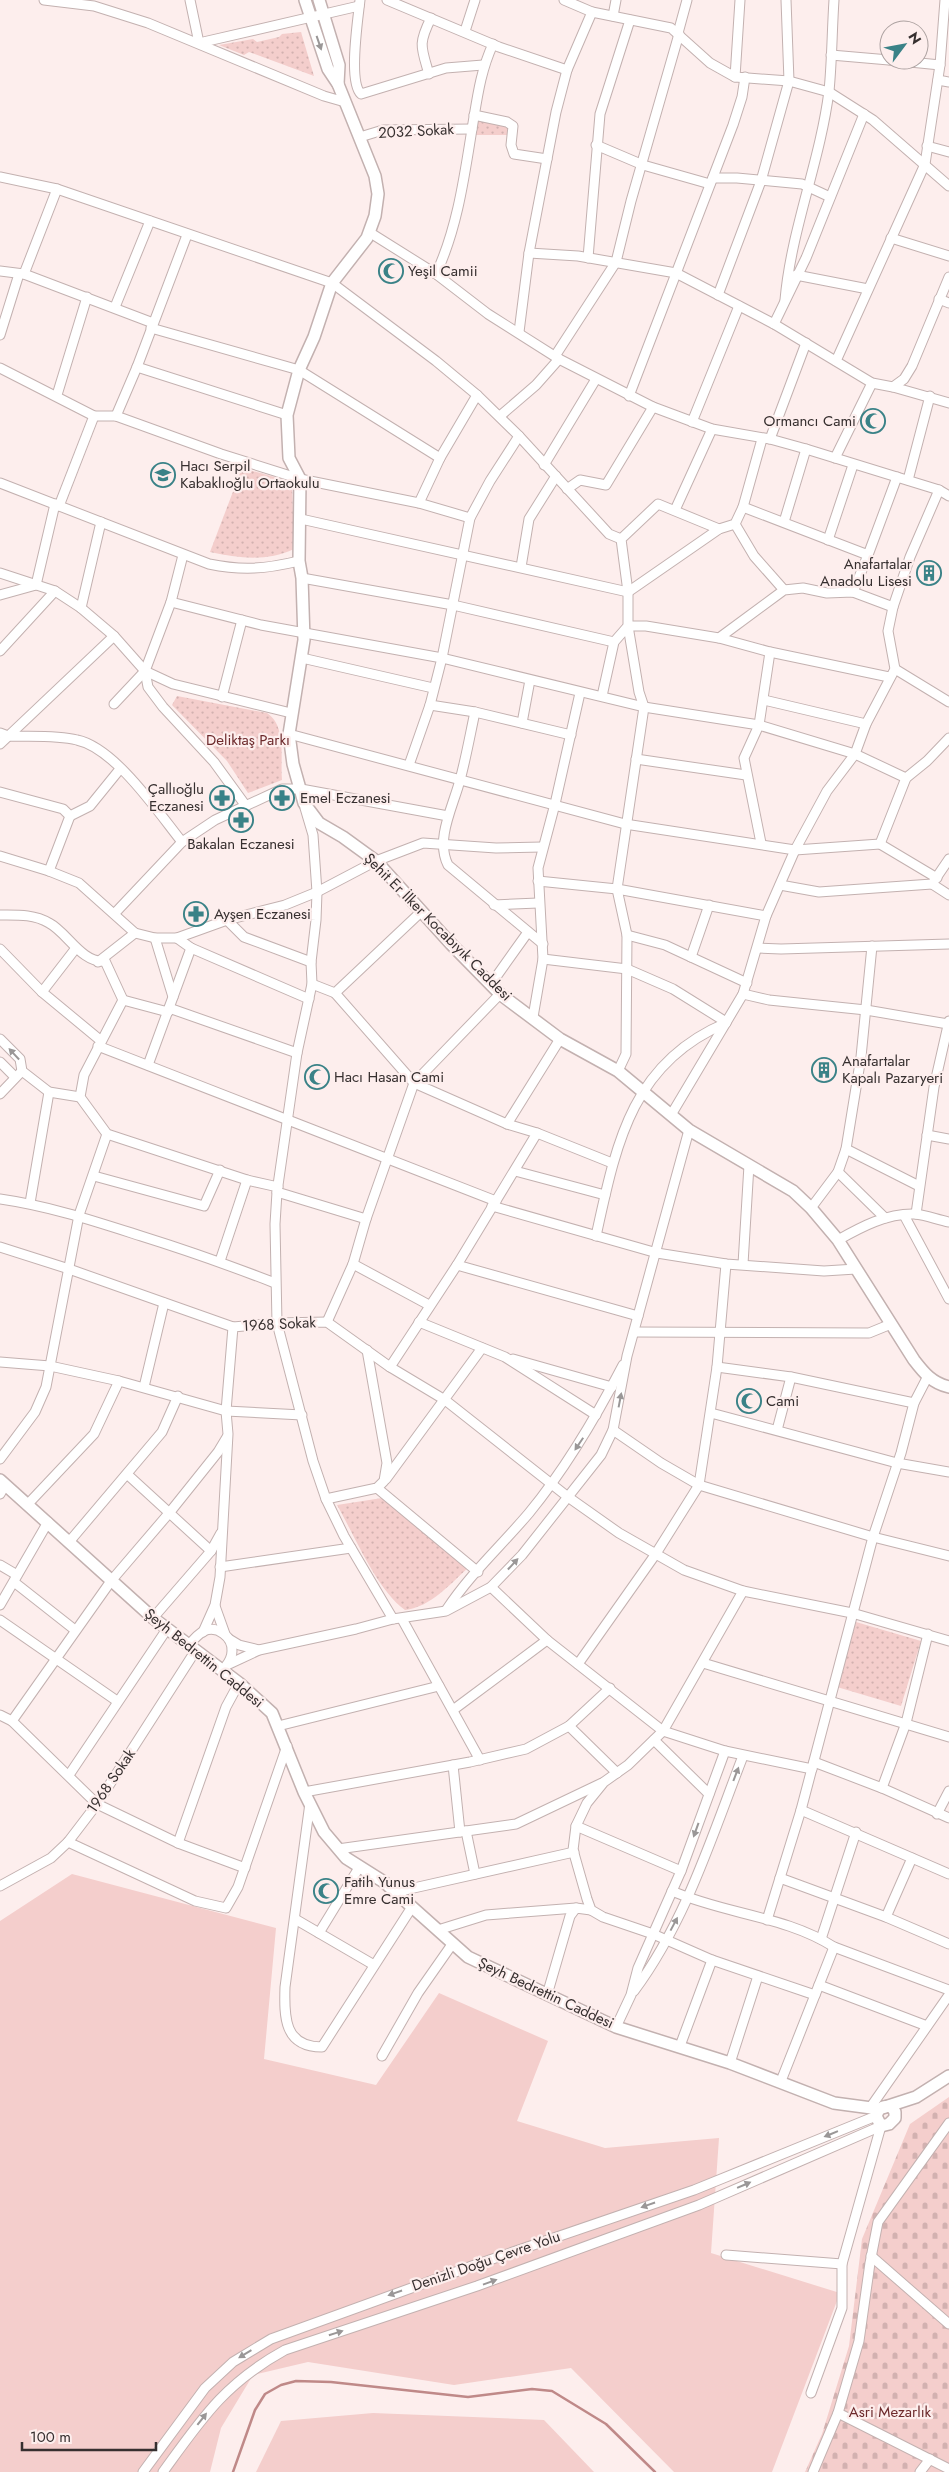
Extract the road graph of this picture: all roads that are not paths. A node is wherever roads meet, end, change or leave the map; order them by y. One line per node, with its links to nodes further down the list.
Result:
1 (44, 0): 23 (street)
2 (190, 0): 23 (street)
3 (305, 0): 18 (main road, Şehit Er İlker Kocabıyık Caddesi)
4 (319, 0): 16 (main road, Şehit Er İlker Kocabıyık Caddesi)
5 (387, 0): 19 (street)
6 (475, 0): 21 (street)
7 (564, 0): 15 (street)
8 (616, 0): 17 (street)
9 (687, 0): 22 (street)
10 (740, 0): 32 (street)
11 (786, 0): 35 (street)
12 (834, 0): 25 (street)
13 (945, 0): 29 (street)
14 (360, 3): 16 (street); 31 (street)
15 (592, 12): 17 (street); 30 (street)
16 (324, 13): 18 (street); 37 (main road, Şehit Er İlker Kocabıyık Caddesi)
17 (613, 16): 20 (street)
18 (310, 17): 23 (street); 37 (main road, Şehit Er İlker Kocabıyık Caddesi, one-way to 37)
19 (431, 18): 21 (street); 31 (street)
20 (630, 20): 22 (street); 44 (street)
21 (465, 31): 24 (street)
22 (679, 33): 32 (street); 49 (street)
23 (199, 43): 39 (street)
24 (493, 44): 28 (street); 30 (street)
25 (831, 55): 26 (street); 38 (street)
26 (879, 59)
27 (929, 64): 29 (street)
28 (484, 65): 31 (street); 41 (street)
29 (940, 65): 34 (street)
30 (567, 70): 47 (street)
31 (429, 74)
32 (735, 76): 33 (street)
33 (745, 77): 35 (street); 51 (street)
34 (938, 80): 36 (street); 45 (street)
35 (789, 81): 38 (street); 52 (street)
36 (949, 82)
37 (338, 84): 39 (main road, Şehit Er İlker Kocabıyık Caddesi)
38 (829, 92): 40 (street); 54 (street)
39 (345, 102): 43 (main road, Şehit Er İlker Kocabıyık Caddesi)
40 (864, 114): 48 (street); 56 (street)
41 (474, 115): 42 (street); 47 (street)
42 (472, 129): 43 (street, 2032 Sokak); 68 (street)
43 (360, 137): 58 (main road, Şehit Er İlker Kocabıyık Caddesi)
44 (596, 145): 49 (street); 63 (street)
45 (927, 146): 46 (street); 48 (street)
46 (949, 152)
47 (547, 158): 61 (street)
48 (924, 164): 53 (street); 60 (street)
49 (643, 165): 51 (street); 64 (street)
50 (0, 177): 55 (street)
51 (712, 181): 52 (street); 66 (street)
52 (761, 181): 54 (street); 73 (street)
53 (949, 186)
54 (809, 187): 56 (street); 76 (street)
55 (57, 189): 57 (street); 67 (street)
56 (830, 197): 69 (street)
57 (150, 221): 59 (street); 79 (street)
58 (369, 232): 68 (street); 71 (main road, Şehit Er İlker Kocabıyık Caddesi)
59 (187, 235): 71 (street); 81 (street)
60 (891, 238): 62 (street); 72 (street)
61 (529, 254): 63 (street); 82 (street)
62 (949, 256)
63 (588, 258): 64 (street)
64 (616, 262): 66 (street); 85 (street)
65 (0, 271): 67 (street)
66 (676, 273): 73 (street); 95 (street)
67 (22, 274): 74 (street); 83 (street)
68 (436, 274): 82 (street)
69 (796, 275): 72 (street); 76 (street)
70 (949, 277): 75 (street)
71 (332, 283): 89 (main road, Şehit Er İlker Kocabıyık Caddesi); 94 (street)
72 (868, 289): 86 (street)
73 (718, 295): 78 (street)
74 (87, 297): 79 (street); 93 (street)
75 (939, 299): 77 (street); 92 (street)
76 (785, 300): 80 (street)
77 (949, 303)
78 (739, 306): 80 (street); 103 (street)
79 (115, 307): 81 (street)
80 (774, 324): 84 (street)
81 (152, 325): 88 (street); 89 (street)
82 (519, 332): 85 (street)
83 (0, 335)
84 (806, 343): 86 (street); 106 (street)
85 (557, 357): 90 (street); 102 (street)
86 (836, 361): 91 (street)
87 (0, 368): 93 (street)
88 (137, 368): 99 (street); 101 (street)
89 (300, 370): 99 (main road, Şehit Er İlker Kocabıyık Caddesi); 108 (street)
90 (596, 379): 95 (street); 110 (street)
91 (872, 383): 92 (street); 109 (street)
92 (893, 387): 96 (street)
93 (57, 395): 100 (street)
94 (478, 395): 102 (street); 108 (street)
95 (629, 396): 98 (street)
96 (930, 396): 97 (street); 115 (street)
97 (949, 403)
98 (653, 408): 103 (street); 117 (street)
99 (287, 415): 114 (main road, Şehit Er İlker Kocabıyık Caddesi)
100 (94, 416): 101 (street); 121 (street)
101 (116, 416): 114 (street)
102 (500, 416): 105 (street)
103 (692, 422): 104 (street)
104 (712, 429): 106 (street); 123 (street)
105 (520, 436): 110 (street); 124 (street)
106 (766, 439): 107 (street); 122 (street)
107 (806, 449): 109 (street); 127 (street)
108 (440, 458): 120 (street)
109 (835, 458): 111 (street)
110 (544, 464): 112 (street)
111 (853, 465): 113 (street); 131 (street)
112 (556, 476): 117 (street); 136 (street)
113 (897, 477): 115 (street); 134 (street)
114 (300, 479): 120 (street); 125 (main road, Şehit Er İlker Kocabıyık Caddesi)
115 (908, 480): 118 (street)
116 (0, 483): 121 (street)
117 (567, 489): 130 (street)
118 (939, 490): 119 (street); 147 (street)
119 (949, 496)
120 (419, 503): 124 (street)
121 (57, 505): 126 (street); 139 (street)
122 (743, 507): 127 (street); 128 (street)
123 (675, 510): 129 (street); 130 (street)
124 (470, 518): 133 (street)
125 (301, 519): 133 (street); 135 (main road, Şehit Er İlker Kocabıyık Caddesi)
126 (102, 522): 132 (street); 148 (street)
127 (784, 522): 131 (street)
128 (734, 524): 129 (street); 140 (street)
129 (719, 529): 142 (street)
130 (621, 539): 142 (street)
131 (828, 540): 134 (street)
132 (182, 555): 135 (street); 145 (street)
133 (462, 555): 136 (street); 146 (street)
134 (868, 555): 143 (street)
135 (299, 561): 138 (main road, Şehit Er İlker Kocabıyık Caddesi)
136 (521, 567): 142 (street)
137 (0, 573): 139 (street)
138 (302, 578): 146 (street); 151 (main road, Şehit Er İlker Kocabıyık Caddesi)
139 (36, 585): 141 (street); 144 (street)
140 (784, 590): 143 (street); 153 (street)
141 (55, 591): 148 (street); 155 (street)
142 (628, 592): 150 (street)
143 (853, 592): 147 (street)
144 (0, 595)
145 (171, 602): 149 (street); 159 (street)
146 (453, 606): 154 (street); 158 (street)
147 (893, 607): 160 (street)
148 (81, 608): 152 (street)
149 (242, 620): 151 (street); 165 (street)
150 (628, 626): 153 (street); 154 (street); 170 (street)
151 (304, 632): 157 (main road, Şehit Er İlker Kocabıyık Caddesi); 158 (street)
152 (114, 636): 159 (street); 177 (street)
153 (719, 638): 156 (street)
154 (614, 642): 164 (street)
155 (0, 651)
156 (770, 652): 160 (street); 166 (street)
157 (302, 658): 162 (street); 172 (main road, Şehit Er İlker Kocabıyık Caddesi)
158 (442, 658): 161 (street); 162 (street)
159 (145, 671): 165 (street); 168 (street); 192 (street)
160 (892, 673): 167 (street); 174 (street)
161 (530, 680): 163 (street); 173 (street)
162 (434, 688): 169 (street)
163 (580, 693): 164 (street); 178 (street)
164 (602, 696): 170 (street)
165 (222, 697): 172 (street)
166 (764, 700): 174 (street); 175 (street)
167 (949, 702)
168 (114, 704)
169 (430, 705): 171 (street); 183 (street)
170 (644, 707): 175 (street); 182 (street)
171 (475, 712): 173 (street); 187 (street)
172 (291, 713): 176 (main road, Şehit Er İlker Kocabıyık Caddesi)
173 (522, 723): 178 (street)
174 (866, 724): 181 (street)
175 (759, 725): 181 (street); 185 (street)
176 (289, 734): 183 (street); 188 (main road, Şehit Er İlker Kocabıyık Caddesi)
177 (4, 735): 180 (street); 184 (street)
178 (571, 735): 191 (street)
179 (949, 738): 186 (street)
180 (0, 744)
181 (855, 754): 186 (street); 201 (street)
182 (636, 759): 185 (street); 195 (street)
183 (408, 765): 187 (street)
184 (120, 769): 193 (street); 196 (street)
185 (746, 775): 197 (street)
186 (906, 778): 199 (street)
187 (460, 780): 191 (street); 194 (street)
188 (301, 790): 190 (main road, Şehit Er İlker Kocabıyık Caddesi); 192 (street); 194 (street)
189 (0, 792): 193 (street)
190 (304, 803): 204 (main road, Şehit Er İlker Kocabıyık Caddesi); 210 (street)
191 (555, 804): 195 (street); 200 (street)
192 (246, 806): 196 (street)
193 (70, 816): 205 (street)
194 (448, 816): 198 (street)
195 (626, 824): 197 (street); 209 (street)
196 (182, 842): 216 (street)
197 (761, 843): 201 (street)
198 (443, 844): 200 (street); 204 (street); 212 (street)
199 (880, 844): 201 (street); 207 (street)
200 (542, 847): 206 (street)
201 (795, 850): 208 (street)
202 (0, 856): 205 (street)
203 (949, 859): 207 (street)
204 (376, 861): 210 (street); 215 (main road, Şehit Er İlker Kocabıyık Caddesi)
205 (49, 871): 216 (street)
206 (538, 881): 209 (street); 213 (street)
207 (934, 881): 208 (street); 211 (street)
208 (780, 885): 218 (street)
209 (617, 889): 214 (street); 222 (street)
210 (318, 892): 219 (street); 235 (street)
211 (949, 894)
212 (494, 904): 213 (street); 220 (street)
213 (538, 904): 225 (street)
214 (709, 905): 218 (street); 232 (street)
215 (422, 911): 239 (main road, Şehit Er İlker Kocabıyık Caddesi); 241 (street)
216 (114, 913): 221 (street)
217 (0, 915): 228 (street)
218 (766, 916): 230 (street)
219 (227, 920): 224 (street); 235 (street)
220 (528, 932): 225 (street); 239 (street)
221 (135, 933): 223 (street); 234 (street)
222 (627, 935): 232 (street); 236 (street)
223 (155, 938): 224 (street); 244 (street)
224 (177, 938): 229 (street)
225 (543, 944): 233 (street)
226 (949, 944): 227 (street)
227 (872, 946): 230 (street); 248 (street)
228 (76, 948): 234 (street); 240 (street)
229 (192, 948): 244 (street); 245 (street)
230 (758, 948): 237 (street)
231 (0, 949): 240 (street)
232 (690, 957): 237 (street)
233 (543, 959): 236 (street); 249 (street)
234 (98, 962): 246 (street)
235 (311, 962): 238 (street)
236 (627, 969): 250 (street); 258 (street)
237 (746, 983): 243 (street)
238 (312, 984): 241 (street); 245 (street)
239 (491, 984): 242 (main road, Şehit Er İlker Kocabıyık Caddesi)
240 (42, 992): 254 (street)
241 (335, 992): 260 (street)
242 (500, 994): 249 (main road, Şehit Er İlker Kocabıyık Caddesi); 260 (street)
243 (743, 994): 248 (street); 250 (street)
244 (173, 997): 247 (street)
245 (308, 999): 255 (street)
246 (123, 1000): 247 (street); 254 (street)
247 (169, 1010): 255 (street); 257 (street)
248 (866, 1010): 251 (street); 273 (street)
249 (534, 1017): 253 (main road, Şehit Er İlker Kocabıyık Caddesi)
250 (726, 1022): 261 (street); 265 (street)
251 (948, 1022): 271 (street)
252 (0, 1039): 259 (street, one-way to 252)
253 (560, 1039): 258 (main road, Şehit Er İlker Kocabıyık Caddesi); 267 (street)
254 (99, 1043): 257 (street); 264 (street)
255 (297, 1053): 266 (street)
256 (0, 1062): 259 (street)
257 (148, 1066): 266 (street)
258 (618, 1071): 261 (main road, Şehit Er İlker Kocabıyık Caddesi)
259 (18, 1074): 262 (street); 263 (street)
260 (414, 1083): 267 (street); 274 (street)
261 (643, 1090): 265 (main road, Şehit Er İlker Kocabıyık Caddesi); 275 (street)
262 (49, 1092): 264 (street); 286 (street)
263 (0, 1094)
264 (80, 1097): 270 (street)
265 (672, 1114): 268 (main road, Şehit Er İlker Kocabıyık Caddesi)
266 (288, 1120): 274 (street); 283 (street)
267 (507, 1124): 269 (street)
268 (689, 1130): 276 (main road, Şehit Er İlker Kocabıyık Caddesi); 298 (street)
269 (537, 1133): 275 (street); 278 (street)
270 (107, 1134): 277 (street); 280 (street)
271 (927, 1135): 272 (street); 282 (street)
272 (949, 1139)
273 (846, 1149): 279 (street); 282 (street)
274 (387, 1161): 287 (street); 293 (street)
275 (612, 1163): 284 (street)
276 (749, 1166): 288 (main road, Şehit Er İlker Kocabıyık Caddesi); 302 (street)
277 (220, 1170): 280 (street); 281 (street)
278 (515, 1171): 284 (street); 287 (street)
279 (838, 1172): 288 (street); 292 (street)
280 (94, 1176): 290 (street)
281 (247, 1180): 283 (street); 299 (street)
282 (919, 1186): 289 (street)
283 (278, 1190): 293 (street); 306 (street)
284 (605, 1195): 295 (street)
285 (0, 1199): 286 (street)
286 (30, 1203): 290 (street)
287 (494, 1204): 295 (street); 303 (street)
288 (811, 1208): 296 (main road, Şehit Er İlker Kocabıyık Caddesi)
289 (916, 1214): 291 (street); 294 (street)
290 (79, 1215): 299 (street); 304 (street)
291 (904, 1215): 292 (street); 307 (street)
292 (885, 1218): 296 (street)
293 (366, 1219): 300 (street)
294 (949, 1222)
295 (596, 1236): 298 (street)
296 (838, 1240): 305 (main road, Şehit Er İlker Kocabıyık Caddesi)
297 (0, 1247): 304 (street)
298 (657, 1253): 301 (street); 310 (street)
299 (220, 1261): 306 (street)
300 (353, 1264): 309 (street); 311 (street)
301 (726, 1264): 302 (street); 317 (street)
302 (743, 1264): 305 (street)
303 (457, 1265): 309 (street); 310 (street)
304 (68, 1269): 308 (street); 323 (street)
305 (856, 1270): 314 (main road, Şehit Er İlker Kocabıyık Caddesi)
306 (275, 1283): 313 (street)
307 (949, 1299)
308 (164, 1303): 315 (street); 329 (street)
309 (429, 1304): 312 (street)
310 (638, 1316): 316 (street)
311 (327, 1322): 313 (street, 1968 Sokak); 319 (street, 1968 Sokak)
312 (419, 1322): 318 (street); 324 (street)
313 (277, 1323): 315 (street, 1968 Sokak); 337 (street)
314 (891, 1324): 317 (street); 326 (main road, Şehit Er İlker Kocabıyık Caddesi)
315 (233, 1327): 335 (street, 1968 Sokak)
316 (634, 1332): 317 (street); 321 (street)
317 (720, 1333): 325 (street)
318 (482, 1348): 320 (street); 333 (street)
319 (367, 1350): 324 (street, 1968 Sokak); 347 (street)
320 (503, 1356): 330 (street); 338 (street)
321 (628, 1356): 330 (street); 339 (street, one-way to 321)
322 (0, 1362): 323 (street)
323 (50, 1366): 328 (street); 342 (street)
324 (390, 1367): 333 (street, 1968 Sokak)
325 (717, 1367): 327 (street); 336 (street)
326 (928, 1376): 331 (main road, Şehit Er İlker Kocabıyık Caddesi); 334 (street)
327 (791, 1377): 334 (street); 340 (street)
328 (118, 1380): 329 (street); 352 (street)
329 (144, 1387): 332 (street)
330 (612, 1387): 338 (street)
331 (949, 1387)
332 (178, 1396): 335 (street); 345 (street)
333 (445, 1400): 346 (street, 1968 Sokak); 347 (street)
334 (914, 1403): 343 (street)
335 (226, 1412): 337 (street); 341 (street, 1968 Sokak)
336 (711, 1413): 340 (street); 348 (street)
337 (302, 1415): 351 (street)
338 (596, 1415): 346 (street, one-way to 346)
339 (613, 1430): 348 (street); 350 (street)
340 (777, 1430): 343 (street)
341 (228, 1434): 353 (street); 355 (street, 1968 Sokak)
342 (0, 1459)
343 (897, 1463): 344 (street); 356 (street)
344 (949, 1472)
345 (128, 1475): 353 (street); 357 (street)
346 (552, 1482): 350 (street, 1968 Sokak); 364 (street)
347 (381, 1485): 351 (street); 364 (street)
348 (699, 1485): 356 (street); 360 (street)
349 (2, 1486): 352 (main road, Şeyh Bedrettin Caddesi)
350 (568, 1497): 360 (street, 1968 Sokak); 367 (street, one-way to 350)
351 (326, 1499): 358 (street)
352 (27, 1505): 354 (main road, Şeyh Bedrettin Caddesi)
353 (170, 1512): 359 (street); 366 (street)
354 (48, 1522): 357 (main road, Şeyh Bedrettin Caddesi); 365 (street)
355 (223, 1530): 359 (street); 363 (street, 1968 Sokak)
356 (873, 1537): 361 (street); 372 (street)
357 (69, 1542): 366 (main road, Şeyh Bedrettin Caddesi)
358 (351, 1548): 363 (street); 374 (street)
359 (211, 1551): 373 (street)
360 (655, 1555): 368 (street, 1968 Sokak); 387 (street)
361 (949, 1556)
362 (0, 1565): 365 (street)
363 (220, 1567): 370 (street, 1968 Sokak)
364 (478, 1572): 371 (street)
365 (16, 1578): 369 (street); 377 (street)
366 (111, 1581): 373 (main road, Şeyh Bedrettin Caddesi); 377 (street)
367 (491, 1587): 371 (street); 381 (street)
368 (743, 1591): 372 (street, 1968 Sokak); 386 (street)
369 (0, 1605)
370 (215, 1605): 378 (street, 1968 Sokak); 380 (street)
371 (446, 1611): 374 (street)
372 (852, 1613): 379 (street, 1968 Sokak); 393 (street)
373 (153, 1618): 376 (main road, Şeyh Bedrettin Caddesi)
374 (398, 1619): 384 (street); 390 (street)
375 (0, 1620): 385 (street)
376 (167, 1629): 383 (main road, Şeyh Bedrettin Caddesi); 392 (street)
377 (75, 1630): 385 (street)
378 (202, 1632): 380 (street); 383 (street, 1968 Sokak)
379 (928, 1634): 382 (street, 1968 Sokak); 397 (street)
380 (227, 1636): 384 (street); 388 (street)
381 (547, 1640): 387 (street); 394 (street)
382 (949, 1641)
383 (192, 1647): 388 (main road, Şeyh Bedrettin Caddesi); 417 (street, 1968 Sokak)
384 (259, 1650): 388 (street)
385 (57, 1660): 392 (street); 396 (street)
386 (703, 1663): 393 (street); 400 (street)
387 (578, 1664): 391 (street)
388 (225, 1668): 389 (main road, Şeyh Bedrettin Caddesi)
389 (239, 1683): 398 (main road, Şeyh Bedrettin Caddesi); 425 (street)
390 (439, 1686): 394 (street); 398 (street)
391 (610, 1688): 399 (street); 400 (street)
392 (117, 1701): 410 (street)
393 (828, 1702): 397 (street); 408 (street)
394 (453, 1710): 406 (street)
395 (0, 1715): 396 (street)
396 (12, 1720): 410 (street)
397 (906, 1723): 401 (street); 412 (street)
398 (278, 1726): 403 (main road, Şeyh Bedrettin Caddesi)
399 (569, 1726): 406 (street); 409 (street)
400 (663, 1731): 402 (street); 404 (street)
401 (949, 1737)
402 (654, 1740): 409 (street); 415 (street)
403 (287, 1746): 414 (main road, Şeyh Bedrettin Caddesi); 430 (street)
404 (725, 1751): 405 (street); 415 (street)
405 (743, 1756): 408 (street); 439 (street, one-way to 405)
406 (480, 1760): 407 (street)
407 (454, 1765): 414 (street); 422 (street)
408 (813, 1766): 412 (street); 418 (street)
409 (617, 1772): 411 (street)
410 (69, 1775): 417 (street)
411 (604, 1782): 421 (street); 422 (street)
412 (882, 1788): 419 (street)
413 (949, 1791): 419 (street)
414 (304, 1792): 416 (main road, Şeyh Bedrettin Caddesi)
415 (709, 1794): 431 (street, one-way to 431)
416 (310, 1803): 426 (main road, Şeyh Bedrettin Caddesi); 444 (street)
417 (97, 1804): 424 (street, 1968 Sokak); 425 (street)
418 (800, 1810): 423 (street); 434 (street)
419 (937, 1814): 420 (street)
420 (949, 1818)
421 (576, 1826): 427 (street); 431 (street)
422 (463, 1831): 426 (street); 432 (street)
423 (856, 1832): 428 (street); 438 (street)
424 (68, 1842): 430 (street); 435 (street, 1968 Sokak)
425 (178, 1843): 430 (street)
426 (338, 1849): 429 (main road, Şeyh Bedrettin Caddesi)
427 (574, 1852): 432 (street); 442 (street)
428 (912, 1858): 433 (street); 443 (street)
429 (360, 1866): 437 (main road, Şeyh Bedrettin Caddesi); 447 (street)
430 (245, 1868)
431 (681, 1871): 436 (street)
432 (475, 1874): 437 (street)
433 (949, 1874)
434 (780, 1878): 438 (street); 445 (street)
435 (0, 1886)
436 (672, 1891): 439 (street); 448 (street)
437 (396, 1892): 440 (main road, Şeyh Bedrettin Caddesi)
438 (834, 1897): 443 (street); 449 (street)
439 (688, 1898): 445 (street); 450 (street, one-way to 439)
440 (412, 1907): 446 (main road, Şeyh Bedrettin Caddesi); 455 (street)
441 (576, 1908): 442 (street); 446 (street); 459 (street)
442 (591, 1910): 448 (street)
443 (886, 1917): 452 (street)
444 (295, 1919): 447 (street); 455 (street)
445 (767, 1920): 449 (street)
446 (438, 1930): 451 (main road, Şeyh Bedrettin Caddesi)
447 (319, 1933): 455 (street)
448 (653, 1934): 450 (street); 460 (street)
449 (821, 1939): 453 (street)
450 (666, 1940): 454 (street); 460 (street)
451 (453, 1943): 459 (main road, Şeyh Bedrettin Caddesi); 466 (street)
452 (949, 1944)
453 (834, 1947): 457 (street); 458 (street)
454 (712, 1960): 456 (street); 465 (street)
455 (374, 1965)
456 (758, 1976): 461 (street); 467 (street)
457 (818, 1985): 461 (street); 463 (street)
458 (949, 1990)
459 (547, 1995): 464 (main road, Şeyh Bedrettin Caddesi)
460 (631, 1995): 464 (street)
461 (815, 1995): 469 (street)
462 (949, 1995): 463 (street)
463 (928, 2026): 471 (street)
464 (616, 2027): 465 (main road, Şeyh Bedrettin Caddesi)
465 (680, 2046): 467 (main road, Şeyh Bedrettin Caddesi)
466 (382, 2056)
467 (730, 2063): 469 (main road, Şeyh Bedrettin Caddesi)
468 (949, 2076): 470 (main road, Şeyh Bedrettin Caddesi)
469 (781, 2081): 471 (main road, Şeyh Bedrettin Caddesi)
470 (916, 2097): 471 (main road, Şeyh Bedrettin Caddesi); 472 (main road)
471 (878, 2113): 472 (main road); 472 (main road); 476 (street); 482 (street, Denizli Doğu Çevre Yolu, one-way to 482); 483 (street, Denizli Doğu Çevre Yolu, one-way to 471)
472 (895, 2118)
473 (949, 2122): 475 (street)
474 (726, 2254): 476 (street)
475 (871, 2256): 477 (street); 479 (street)
476 (842, 2264): 478 (street)
477 (949, 2324)
478 (811, 2394)
479 (838, 2413): 480 (street); 484 (street)
480 (930, 2459): 481 (street); 485 (street)
481 (949, 2469)
482 (143, 2472)
483 (163, 2472)
484 (813, 2472)
485 (920, 2472)

